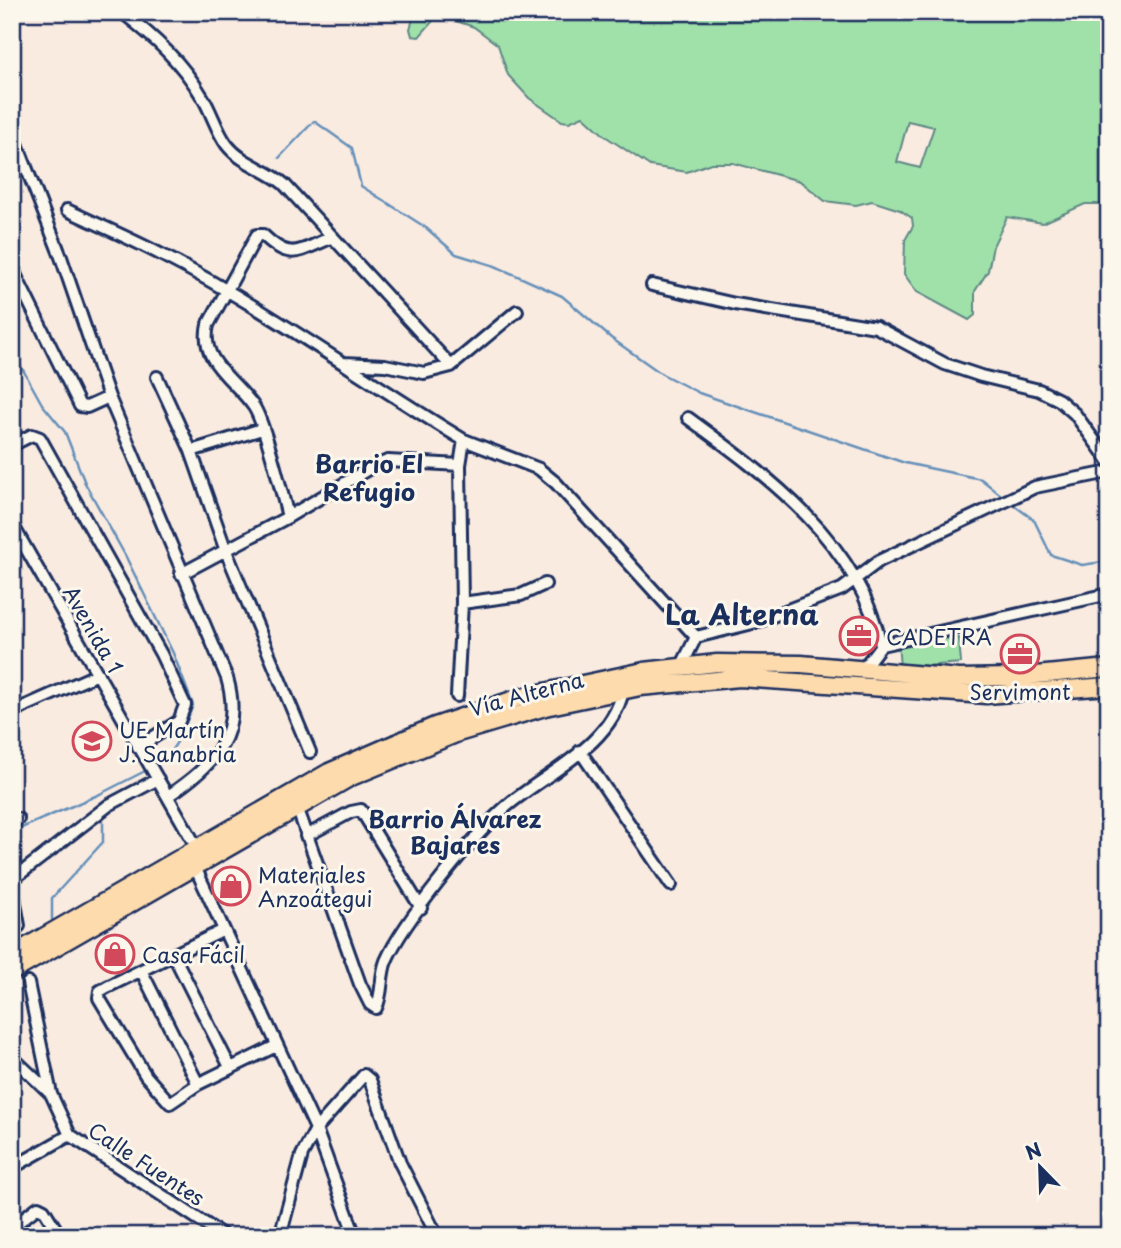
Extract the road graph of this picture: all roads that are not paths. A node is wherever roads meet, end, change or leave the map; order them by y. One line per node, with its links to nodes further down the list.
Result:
1 (122, 12): 4 (street)
2 (12, 131): 12 (street)
3 (67, 210): 7 (street)
4 (333, 237): 7 (street); 10 (street)
5 (12, 268): 12 (street)
6 (652, 285): 18 (street)
7 (226, 293): 9 (street); 14 (street)
8 (517, 310): 10 (street)
9 (344, 363): 10 (street); 15 (street)
10 (451, 366)
11 (157, 377): 17 (street)
12 (109, 397): 24 (street)
13 (688, 418): 25 (street)
14 (262, 429): 17 (street); 21 (street)
15 (464, 440): 19 (street); 29 (street)
16 (12, 445): 39 (street)
17 (191, 451): 23 (street)
18 (1109, 461)
19 (460, 465): 21 (street); 28 (street)
20 (1109, 472): 25 (street)
21 (288, 517): 23 (street)
22 (12, 524): 34 (street, Avenida 1)
23 (226, 551): 24 (street); 41 (street)
24 (181, 574): 43 (street)
25 (856, 578): 29 (street); 30 (street)
26 (545, 584): 28 (street)
27 (1109, 594): 30 (street)
28 (462, 603): 37 (street)
29 (696, 637): 31 (street)
30 (881, 645): 33 (street)
31 (681, 667): 33 (highway, Vía Alterna); 46 (highway, Vía Alterna)
32 (1109, 668): 33 (highway, Vía Alterna)
33 (862, 670)
34 (98, 674): 38 (street); 39 (street, Avenida 1)
35 (1109, 686): 36 (highway, Vía Alterna)
36 (623, 691): 40 (street); 44 (highway, Vía Alterna)
37 (457, 695)
38 (12, 712)
39 (140, 750): 42 (street, Avenida 1)
40 (580, 751): 50 (street); 51 (street)
41 (310, 752)
42 (157, 777): 43 (street); 48 (street)
43 (168, 796): 46 (street)
44 (297, 807): 45 (street); 47 (highway, Vía Alterna)
45 (306, 836): 51 (street); 51 (street)
46 (197, 848): 54 (highway, Vía Alterna)
47 (195, 867): 53 (street); 56 (highway, Vía Alterna)
48 (12, 880)
49 (12, 886): 52 (street)
50 (671, 886)
51 (421, 908)
52 (19, 926)
53 (224, 930): 55 (street); 59 (street)
54 (12, 955)
55 (174, 956): 57 (street); 61 (street)
56 (12, 972)
57 (142, 972): 62 (street); 62 (street)
58 (28, 983): 63 (street)
59 (276, 1046): 61 (street); 64 (street)
60 (12, 1057): 63 (street)
61 (230, 1067): 62 (street)
62 (198, 1084)
63 (51, 1094): 65 (street)
64 (316, 1129): 67 (street); 71 (street); 72 (street)
65 (70, 1135): 66 (street, Calle Fuentes); 70 (street, Calle Fuentes)
66 (12, 1168)
67 (283, 1224)
68 (12, 1227): 69 (street)
69 (60, 1236)
70 (224, 1236)
71 (355, 1236)
72 (437, 1236)

